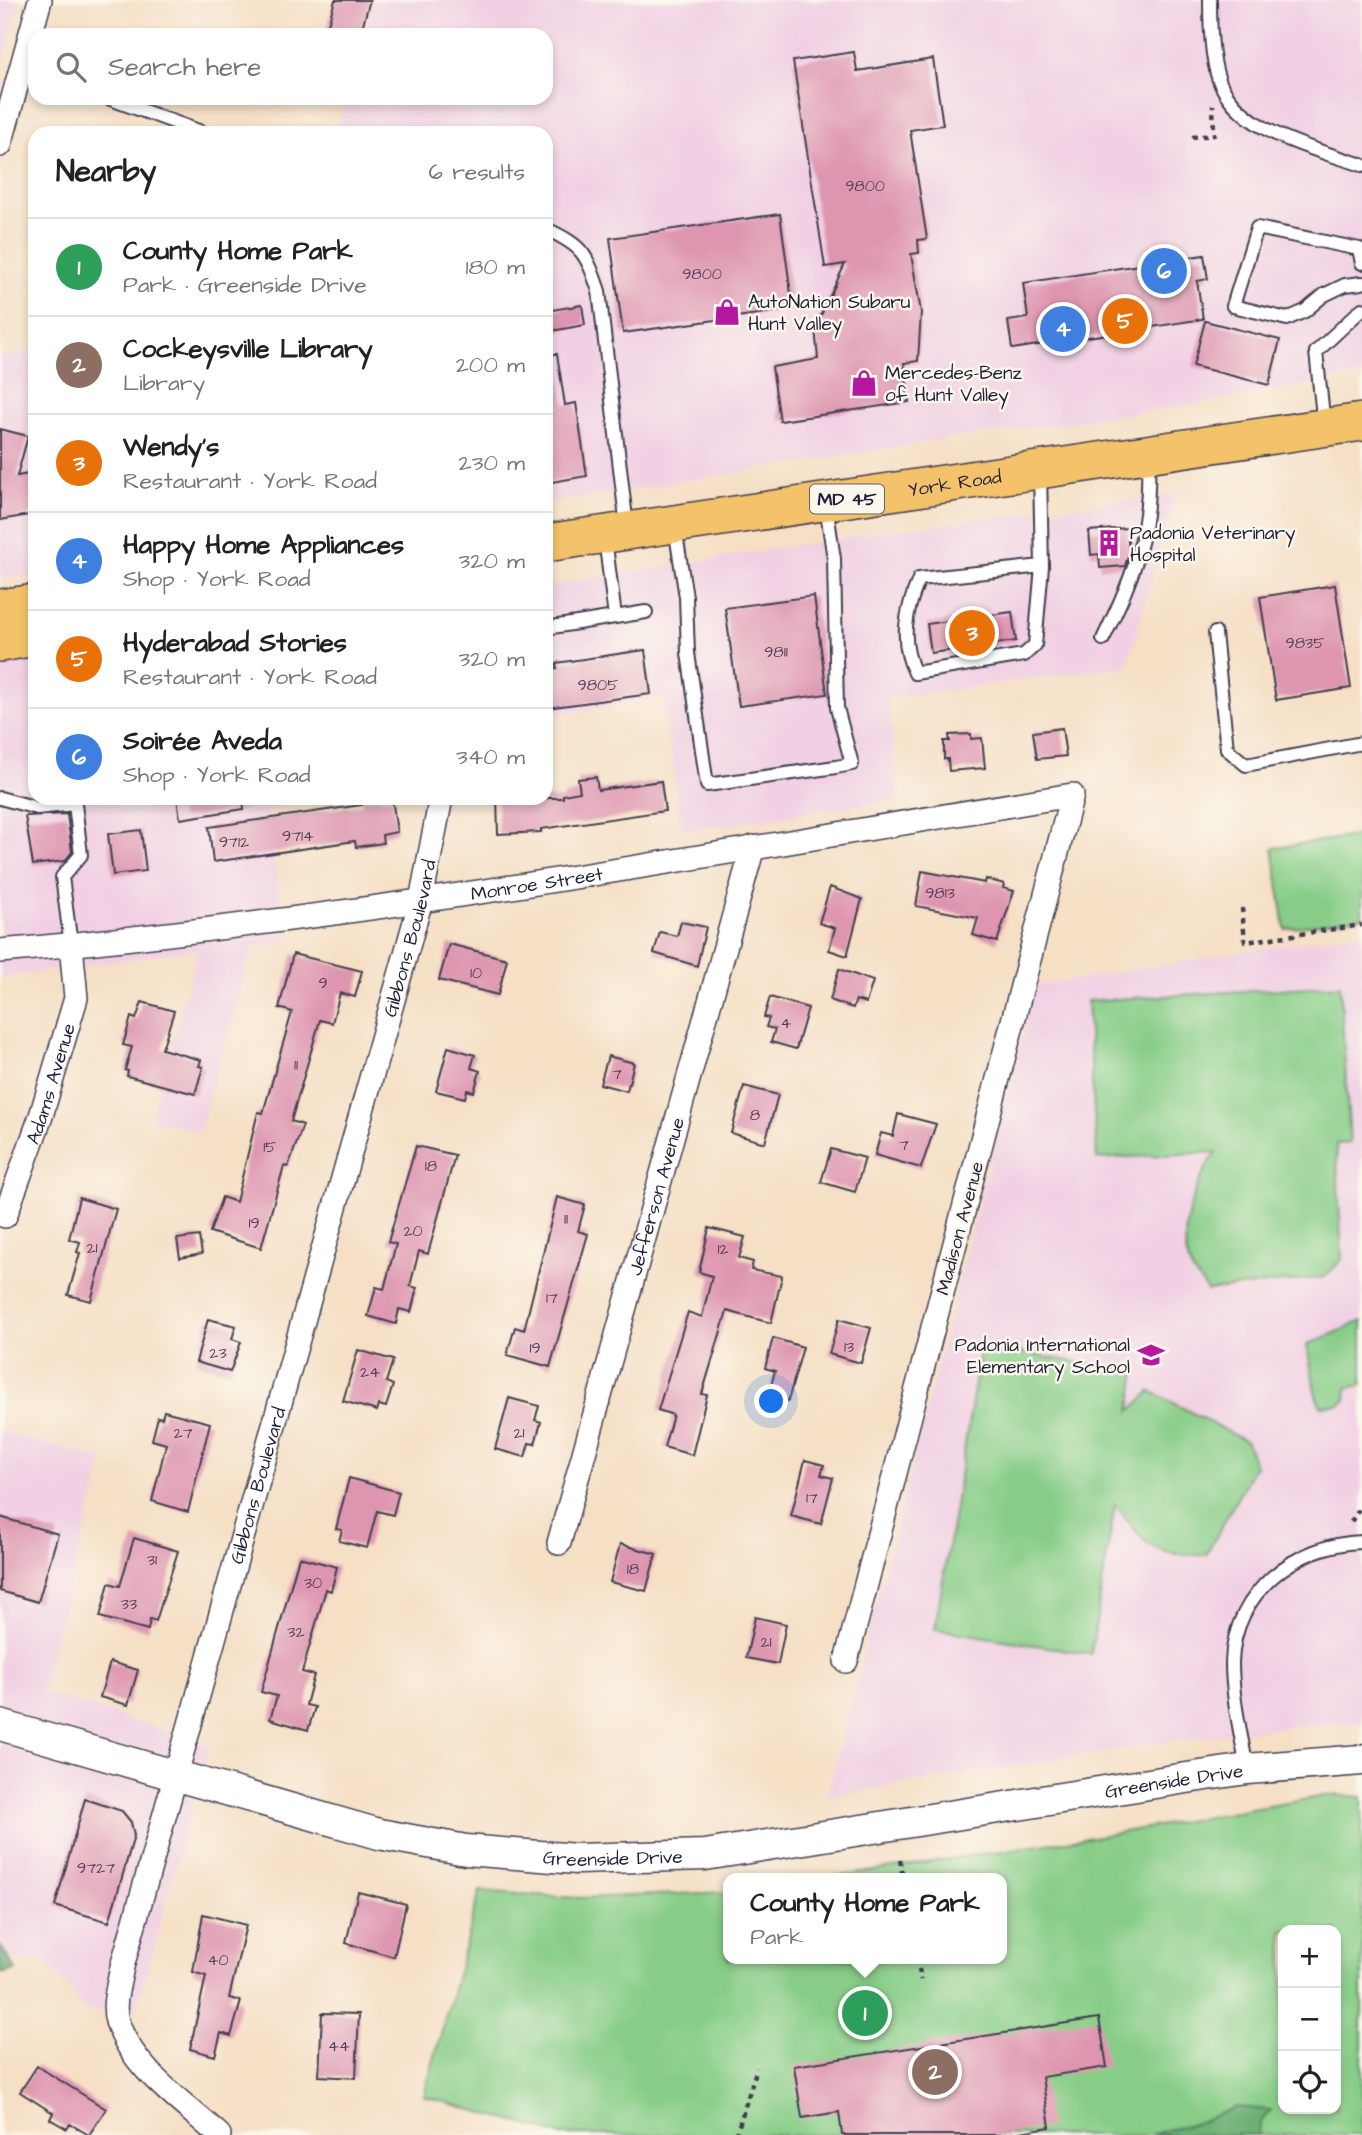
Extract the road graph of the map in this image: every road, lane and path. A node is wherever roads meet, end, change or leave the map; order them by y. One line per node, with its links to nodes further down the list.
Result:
1 (40, 0): 3 (street)
2 (1210, 0): 5 (lane)
3 (35, 28)
4 (28, 71): 9 (street)
5 (1221, 86): 8 (path); 10 (lane)
6 (126, 105): 7 (lane)
7 (185, 126)
8 (1192, 137)
9 (0, 145)
10 (1362, 165)
11 (553, 232): 21 (lane)
12 (1362, 263): 13 (lane)
13 (1362, 282)
14 (1362, 309): 16 (lane)
15 (1362, 422): 16 (main road, York Road / MD 45)
16 (1324, 428): 17 (main road, York Road / MD 45)
17 (1148, 454): 18 (main road, York Road / MD 45); 31 (lane)
18 (1040, 471): 19 (main road, York Road / MD 45); 23 (lane)
19 (825, 502): 20 (main road, York Road / MD 45); 20 (lane)
20 (674, 524): 21 (main road, York Road / MD 45)
21 (616, 533): 22 (main road, York Road / MD 45); 27 (lane)
22 (553, 542)
23 (1042, 566): 23 (lane)
24 (28, 604): 25 (main road)
25 (0, 607)
26 (646, 612): 27 (lane)
27 (615, 617): 28 (lane)
28 (553, 627)
29 (1214, 633): 33 (lane)
30 (28, 638): 32 (main road)
31 (1103, 639)
32 (0, 643)
33 (1362, 743)
34 (1072, 795): 39 (street, Monroe Street); 50 (street, Madison Avenue)
35 (0, 798): 36 (lane)
36 (66, 805)
37 (75, 805): 43 (lane)
38 (440, 805): 40 (street, Gibbons Boulevard)
39 (753, 847): 40 (street, Monroe Street); 49 (street, Jefferson Avenue)
40 (421, 900): 43 (street, Monroe Street); 54 (street, Gibbons Boulevard)
41 (1242, 908): 42 (path)
42 (1362, 925)
43 (71, 945): 44 (street, Monroe Street); 45 (street, Adams Avenue)
44 (0, 951)
45 (5, 1216)
46 (1362, 1505): 47 (path)
47 (1351, 1522)
48 (1362, 1542): 53 (lane)
49 (559, 1544)
50 (846, 1661)
51 (0, 1726): 54 (street, Greenside Drive)
52 (1362, 1760): 53 (street, Greenside Drive)
53 (1247, 1769): 54 (street, Greenside Drive)
54 (175, 1776): 60 (street, Gibbons Boulevard)
55 (900, 1860): 56 (path)
56 (902, 1873)
57 (918, 1964): 58 (path)
58 (921, 1980)
59 (757, 2068): 61 (path)
60 (219, 2135)
61 (736, 2135)

